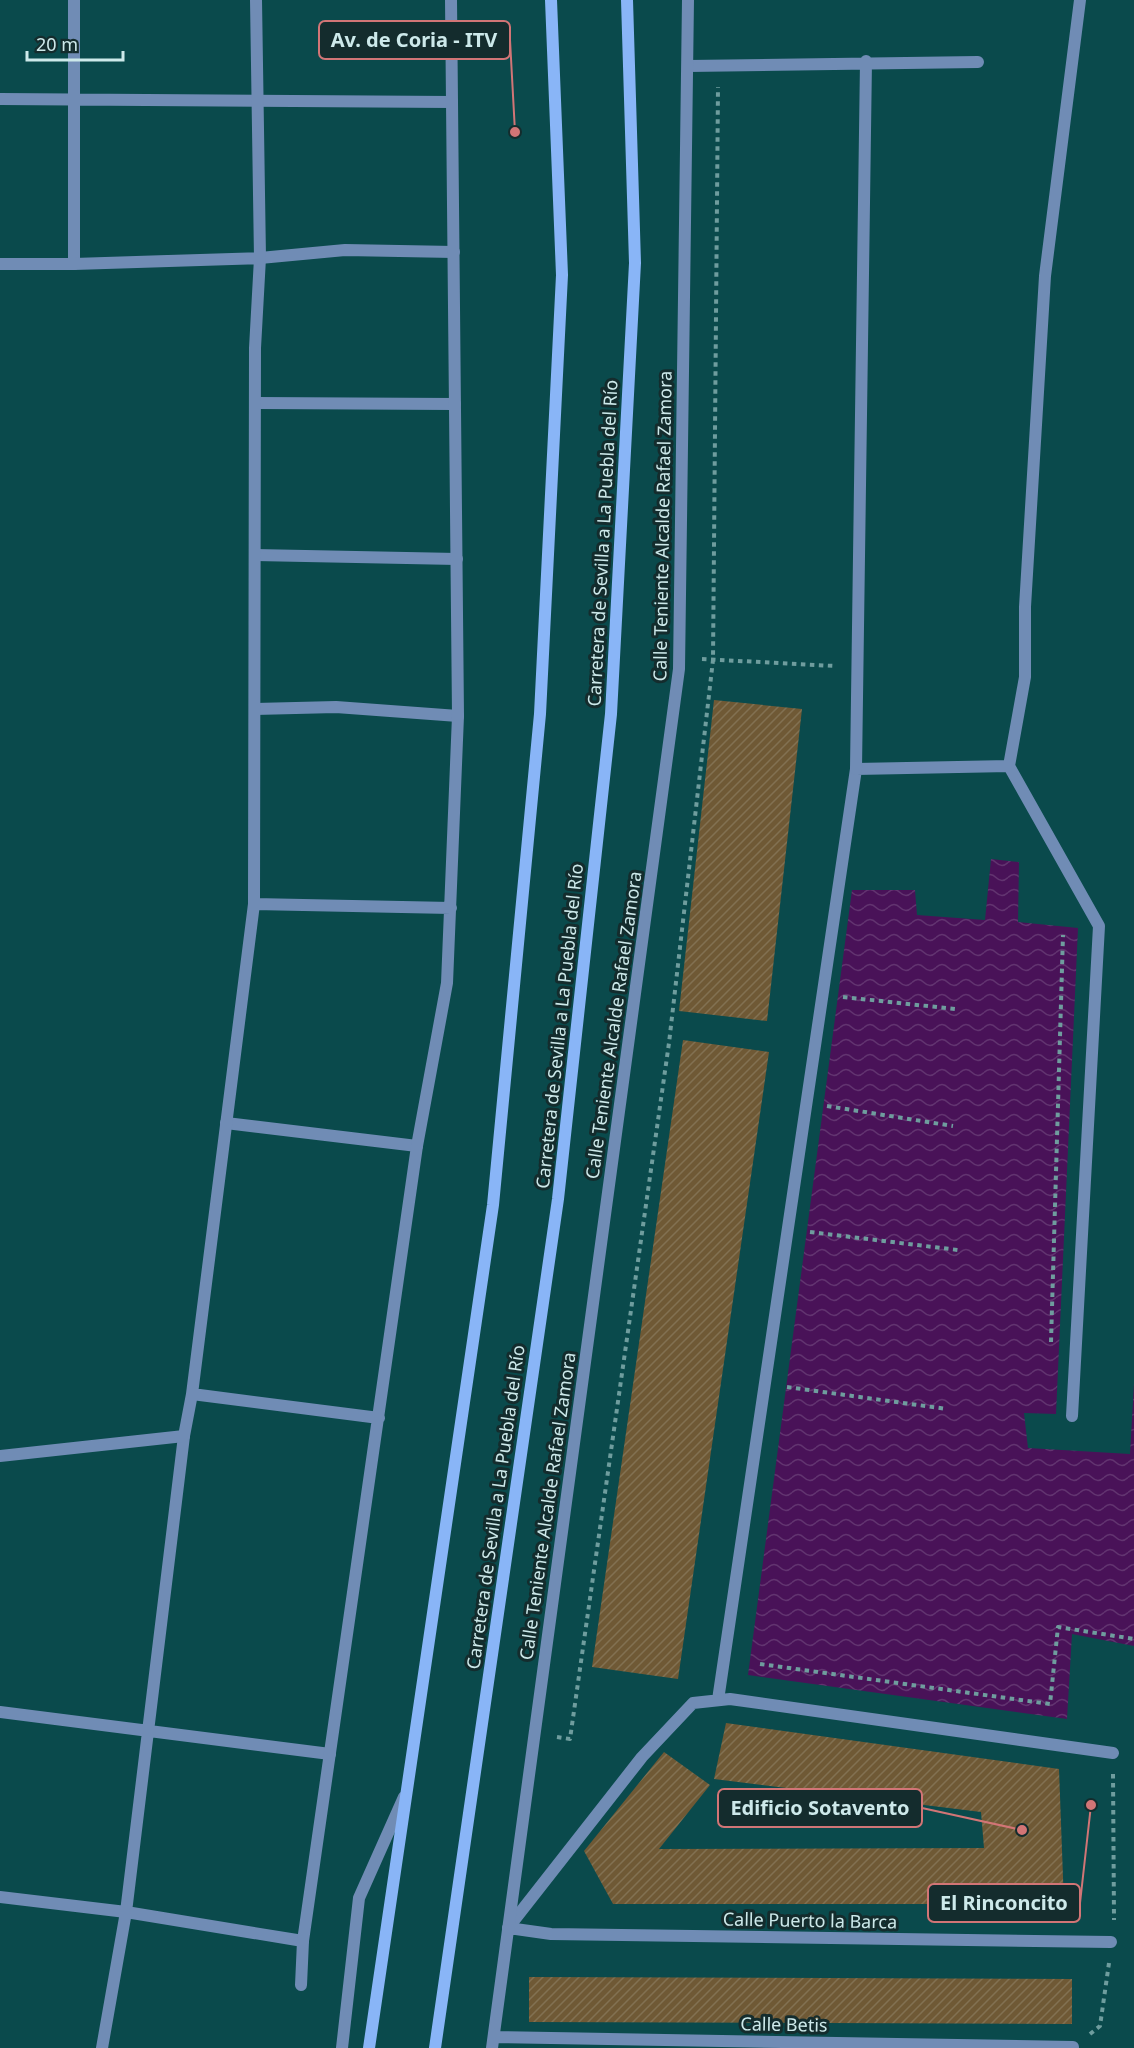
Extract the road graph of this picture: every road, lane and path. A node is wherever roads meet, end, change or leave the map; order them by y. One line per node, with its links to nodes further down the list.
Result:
1 (74, 0): 12 (street)
2 (256, 0): 13 (street)
3 (451, 0): 14 (street)
4 (552, 0): 55 (main road)
5 (627, 0): 67 (main road, Carretera de Sevilla a La Puebla del Río)
6 (688, 0): 10 (street, Calle Teniente Alcalde Rafael Zamora)
7 (1080, 0): 27 (street)
8 (866, 61): 9 (street); 10 (street); 24 (street)
9 (978, 62)
10 (688, 66): 23 (street, Calle Teniente Alcalde Rafael Zamora)
11 (0, 99): 12 (street)
12 (74, 99): 13 (street); 18 (street)
13 (258, 100): 14 (street); 16 (street)
14 (452, 102): 15 (street)
15 (454, 252): 16 (street); 20 (street)
16 (260, 258): 18 (street); 19 (street)
17 (0, 264): 18 (street)
18 (75, 264)
19 (256, 403): 20 (street); 21 (street)
20 (455, 404): 22 (street)
21 (255, 555): 22 (street); 25 (street)
22 (457, 559): 26 (street)
23 (680, 658): 24 (path); 58 (street, Calle Teniente Alcalde Rafael Zamora)
24 (857, 667): 28 (street)
25 (255, 709): 26 (street); 29 (street)
26 (458, 716): 30 (street)
27 (1009, 766): 28 (street); 44 (street)
28 (856, 769): 50 (street)
29 (254, 904): 30 (street); 35 (street)
30 (451, 908): 37 (street)
31 (1063, 935): 40 (path)
32 (838, 997): 33 (path)
33 (955, 1009)
34 (824, 1106): 36 (path)
35 (226, 1123): 37 (street); 42 (street)
36 (953, 1126)
37 (417, 1146): 45 (street)
38 (807, 1232): 39 (path)
39 (958, 1250)
40 (1051, 1345)
41 (787, 1387): 43 (path)
42 (192, 1394): 45 (street); 46 (street)
43 (947, 1409)
44 (1072, 1416)
45 (379, 1418): 54 (street)
46 (184, 1436): 47 (street); 52 (street)
47 (0, 1456)
48 (1134, 1639): 49 (path)
49 (760, 1664)
50 (718, 1700): 53 (street); 58 (street)
51 (0, 1712): 52 (street)
52 (149, 1731): 54 (street); 57 (street)
53 (1113, 1752): 60 (path)
54 (330, 1754): 59 (street)
55 (408, 1788): 65 (street); 66 (main road)
56 (0, 1897): 57 (street)
57 (126, 1912): 59 (street); 64 (street)
58 (508, 1928): 60 (street, Calle Puerto la Barca); 62 (street, Calle Teniente Alcalde Rafael Zamora)
59 (303, 1941): 61 (street)
60 (1111, 1942): 63 (path)
61 (301, 1984)
62 (493, 2043): 63 (street, Calle Betis)
63 (1073, 2047)
64 (102, 2048)
65 (342, 2048)
66 (369, 2048)
67 (435, 2048)

